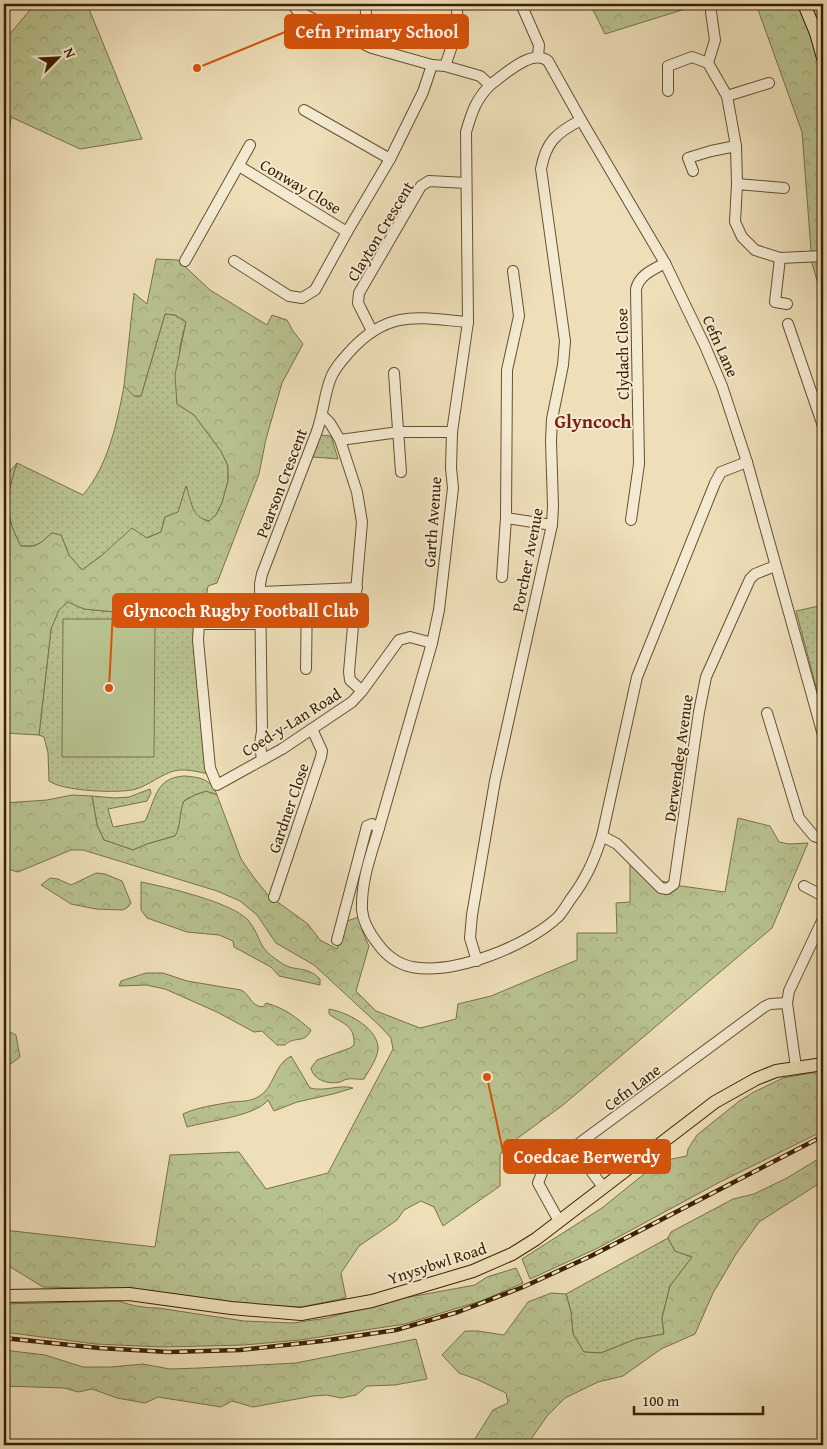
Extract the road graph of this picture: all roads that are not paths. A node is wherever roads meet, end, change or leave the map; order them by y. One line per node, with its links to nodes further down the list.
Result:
1 (292, 4): 7 (street)
2 (365, 4): 7 (street)
3 (456, 4): 12 (street)
4 (521, 4): 8 (street)
5 (804, 4): 9 (main road)
6 (711, 12): 10 (street)
7 (357, 40): 11 (street)
8 (538, 56): 13 (street, Garth Avenue); 18 (street, Cefn Lane)
9 (823, 58)
10 (708, 63): 15 (street); 16 (street)
11 (432, 65): 12 (street); 21 (street)
12 (445, 66): 13 (street)
13 (490, 85): 24 (street, Garth Avenue)
14 (766, 87): 16 (street)
15 (668, 91)
16 (727, 96): 20 (street)
17 (304, 110): 21 (street)
18 (581, 120): 32 (street, Cefn Lane); 48 (street, Porcher Avenue)
19 (250, 145): 22 (street, Conway Close)
20 (736, 146): 23 (street); 25 (street)
21 (390, 159): 27 (street)
22 (240, 166): 27 (street, Conway Close); 30 (street, Conway Close)
23 (693, 171)
24 (466, 183): 35 (street, Garth Avenue); 37 (street, Clayton Crescent)
25 (737, 184): 26 (street); 29 (street)
26 (778, 191)
27 (347, 232): 31 (street)
28 (823, 256): 29 (street)
29 (780, 258): 34 (street)
30 (185, 261)
31 (234, 261)
32 (665, 262): 44 (street, Cefn Lane); 47 (street, Clydach Close)
33 (513, 272): 46 (street)
34 (787, 304)
35 (468, 322): 37 (street, Pearson Crescent); 42 (street, Garth Avenue)
36 (788, 324): 40 (street)
37 (372, 331): 39 (street, Pearson Crescent)
38 (394, 374): 41 (street)
39 (323, 416): 43 (street); 52 (street, Pearson Crescent)
40 (823, 426)
41 (399, 432): 42 (street); 43 (street); 45 (street)
42 (452, 432): 55 (street, Garth Avenue)
43 (340, 440): 51 (street)
44 (747, 462): 49 (street, Cefn Lane); 63 (street)
45 (402, 472)
46 (506, 518): 48 (street); 50 (street)
47 (631, 520)
48 (552, 525): 70 (street, Porcher Avenue)
49 (775, 566): 60 (street, Cefn Lane); 63 (street, Derwendeg Avenue)
50 (502, 577)
51 (357, 588): 53 (street); 57 (street)
52 (261, 592): 53 (street); 54 (street, Pearson Crescent)
53 (306, 592): 56 (street)
54 (260, 624): 61 (street, Pearson Crescent); 61 (street, Coed-y-Lan Road)
55 (432, 643): 57 (street, Coed-y-Lan Road); 62 (street, Garth Avenue)
56 (306, 669)
57 (362, 691): 59 (street, Coed-y-Lan Road)
58 (767, 713): 64 (street)
59 (312, 729): 61 (street, Coed-y-Lan Road); 66 (street, Gardner Close)
60 (823, 735)
61 (262, 760)
62 (379, 828): 69 (street); 70 (street, Garth Avenue)
63 (602, 836): 70 (street)
64 (823, 839)
65 (804, 886): 67 (street)
66 (274, 896)
67 (823, 896)
68 (823, 919): 71 (street)
69 (337, 940)
70 (477, 960)
71 (787, 1003): 73 (street); 74 (street, Cefn Lane)
72 (823, 1064): 73 (main road, Ynysybwl Road)
73 (796, 1067): 75 (main road, Ynysybwl Road)
74 (574, 1148): 75 (street); 76 (street, Cefn Lane)
75 (603, 1187): 76 (main road, Ynysybwl Road)
76 (559, 1221): 77 (main road, Ynysybwl Road)
77 (4, 1296)

